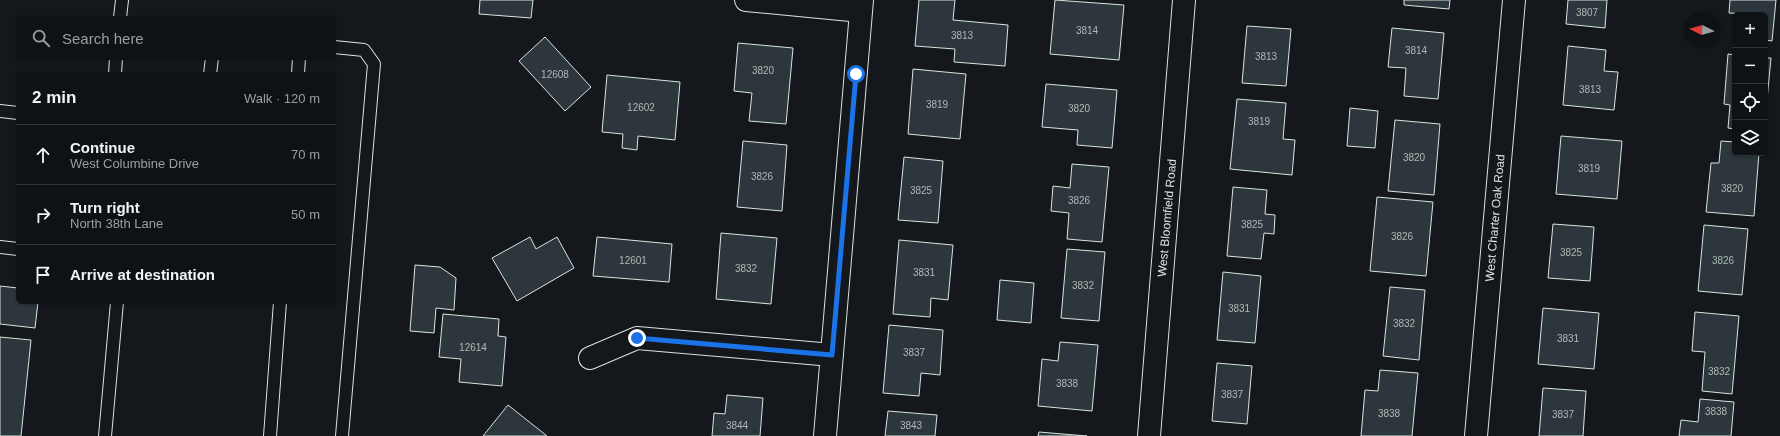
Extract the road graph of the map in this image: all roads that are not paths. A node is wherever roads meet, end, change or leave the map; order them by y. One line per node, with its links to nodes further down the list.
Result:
1 (122, 0): 6 (lane)
2 (746, 0): 5 (street)
3 (1184, 0): 26 (street, West Bloomfield Road)
4 (1514, 0): 27 (street, West Charter Oak Road)
5 (861, 6): 20 (street)
6 (120, 16)
7 (336, 47): 24 (lane)
8 (116, 60): 11 (lane)
9 (212, 60): 12 (lane)
10 (299, 60): 13 (lane)
11 (115, 72)
12 (210, 72)
13 (298, 72)
14 (0, 111): 15 (lane)
15 (16, 113)
16 (0, 247): 17 (lane)
17 (16, 249)
18 (117, 304): 22 (lane)
19 (280, 304): 23 (lane)
20 (832, 355): 21 (street); 25 (street)
21 (590, 358)
22 (106, 436)
23 (270, 436)
24 (342, 436)
25 (825, 436)
26 (1149, 436)
27 (1476, 436)

